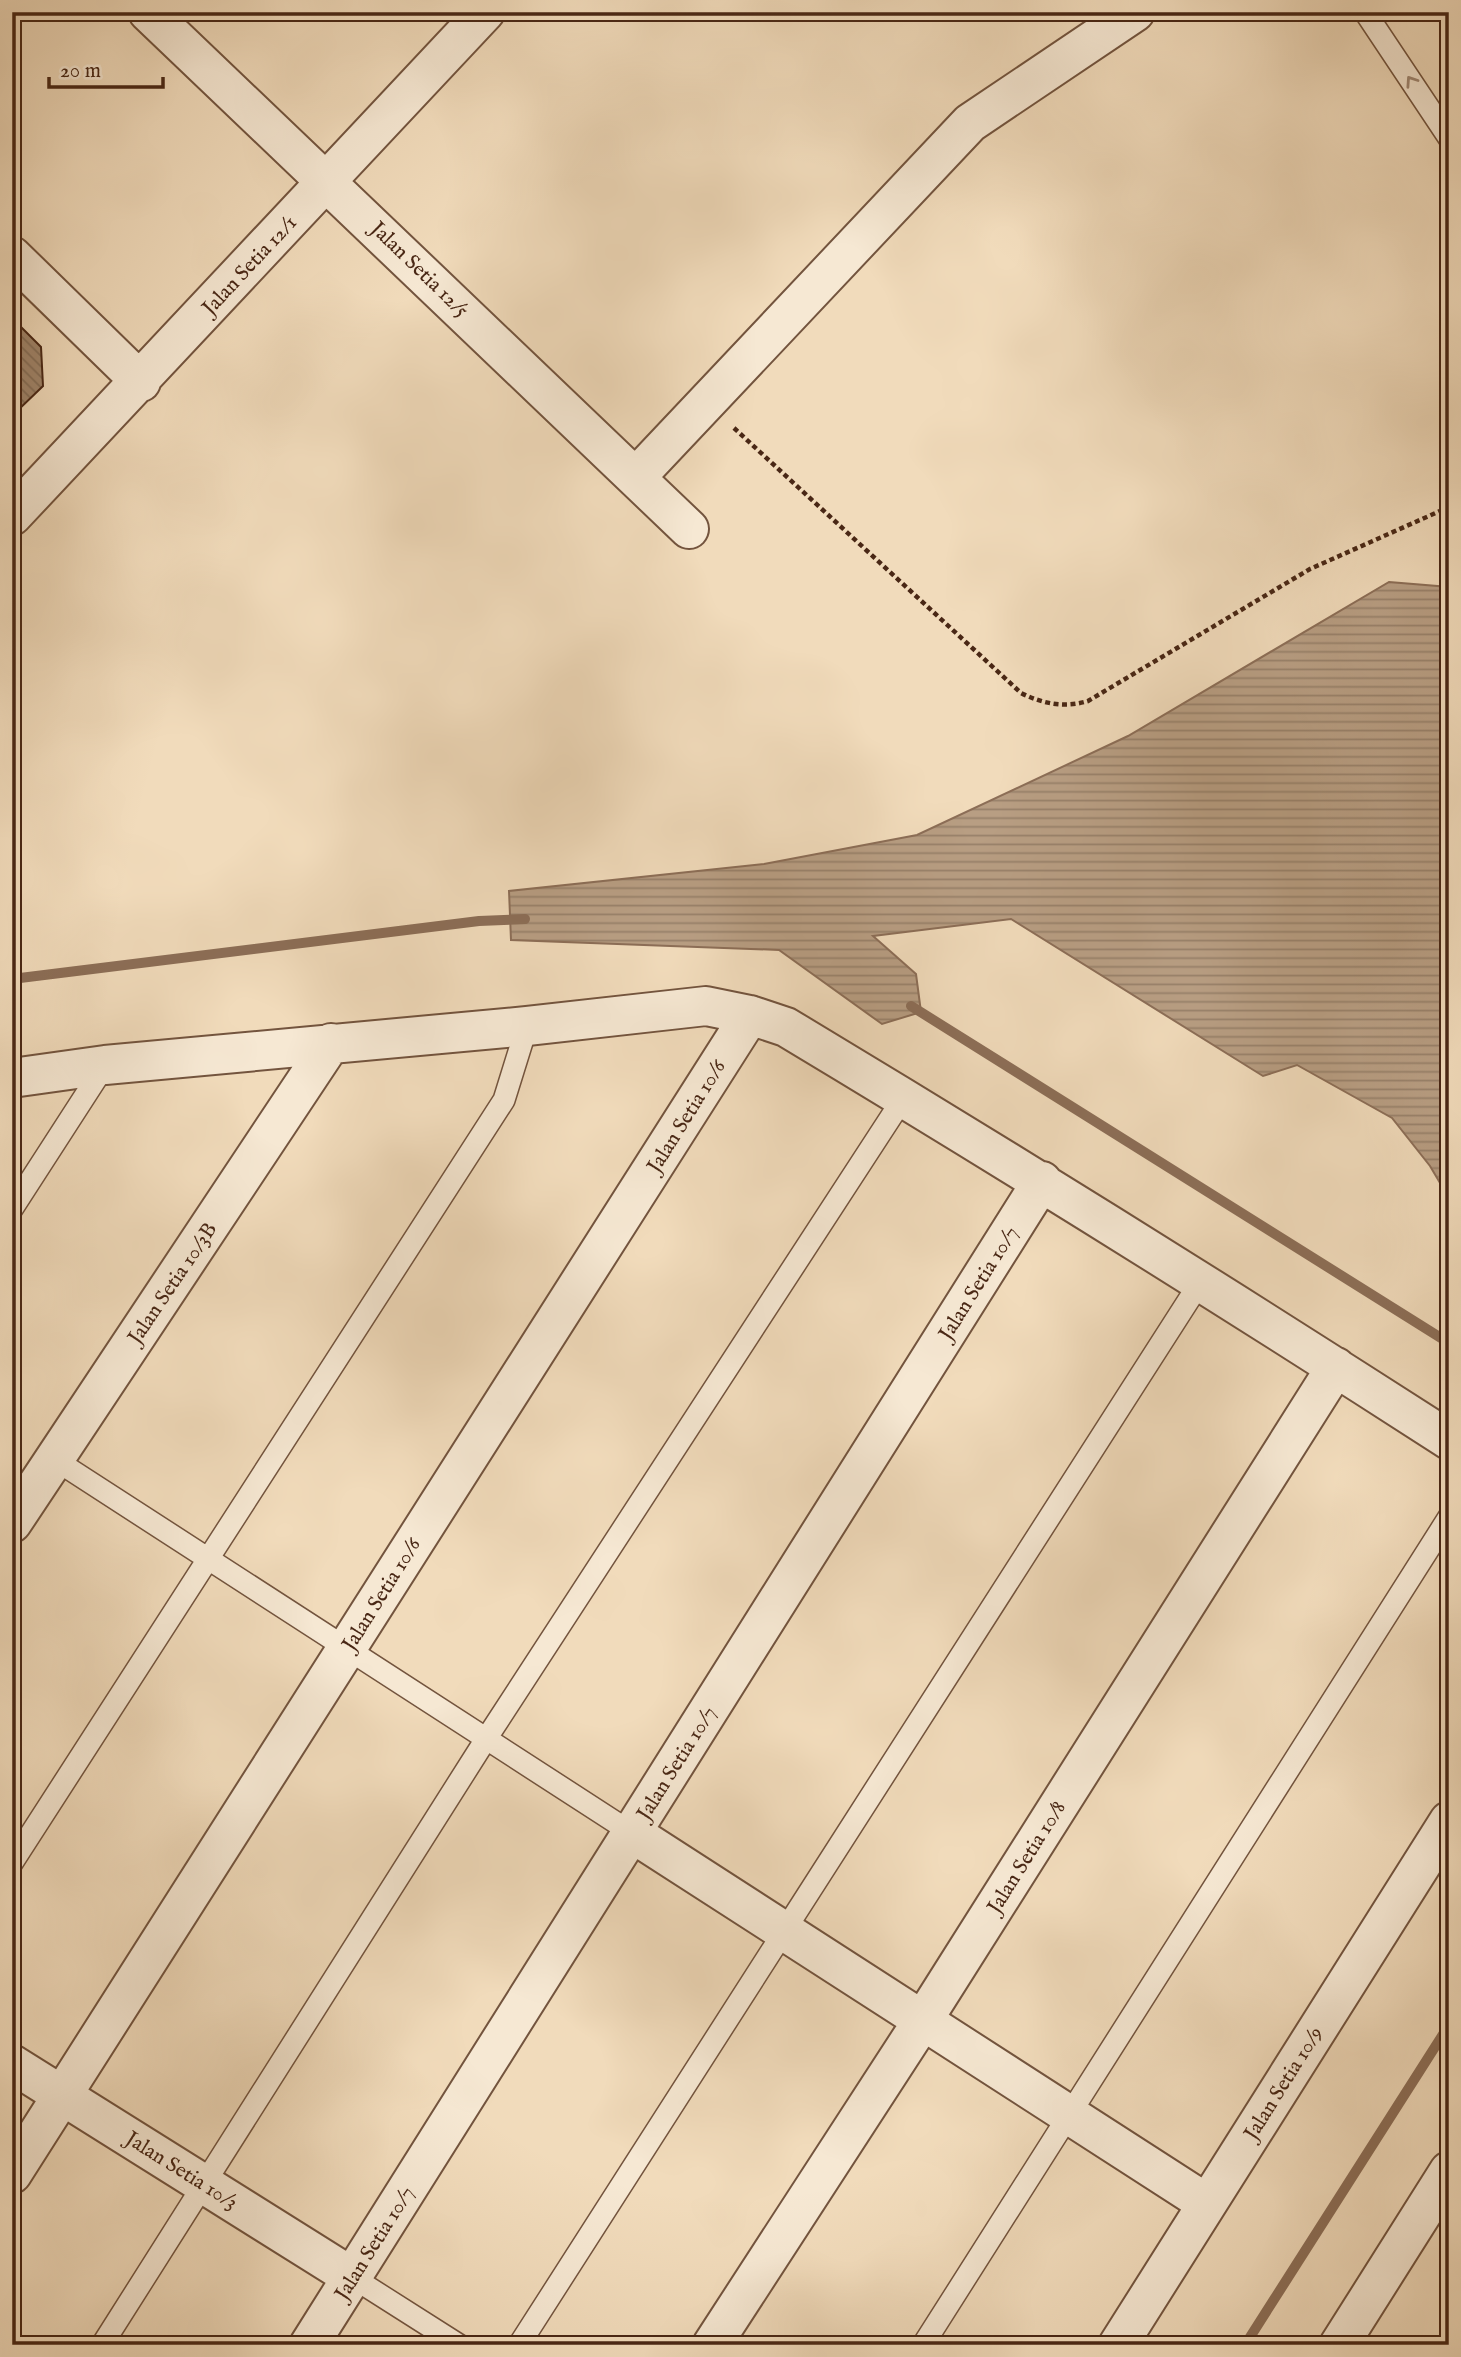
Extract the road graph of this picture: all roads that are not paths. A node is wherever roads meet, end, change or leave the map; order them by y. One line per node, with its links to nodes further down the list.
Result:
1 (148, 12): 6 (street, Jalan Setia 12/5)
2 (1135, 12): 9 (street)
3 (1375, 16): 5 (lane, one-way to 3)
4 (464, 19): 6 (street, Jalan Setia 12/1)
5 (1449, 138)
6 (327, 180): 8 (street, Jalan Setia 12/1); 9 (street, Jalan Setia 12/5)
7 (12, 256): 8 (street)
8 (141, 382): 10 (street, Jalan Setia 12/1)
9 (636, 477): 11 (street, Jalan Setia 12/5)
10 (12, 516)
11 (689, 529)
12 (750, 1015): 13 (street); 17 (street); 27 (street, Jalan Setia 10/6)
13 (527, 1026): 14 (street); 26 (lane)
14 (331, 1043): 15 (street); 23 (street, Jalan Setia 10/3B)
15 (105, 1065): 16 (street); 19 (lane)
16 (12, 1078)
17 (904, 1097): 18 (street); 28 (lane)
18 (1042, 1181): 20 (street); 30 (street, Jalan Setia 10/7)
19 (12, 1209)
20 (1199, 1284): 21 (street); 32 (lane)
21 (1336, 1367): 22 (street); 33 (street, Jalan Setia 10/8)
22 (1449, 1440)
23 (54, 1459): 25 (street, Jalan Setia 10/3B); 26 (lane)
24 (1449, 1517): 36 (lane)
25 (12, 1523)
26 (208, 1558): 27 (lane); 31 (lane)
27 (347, 1649): 28 (lane); 35 (street, Jalan Setia 10/6)
28 (486, 1739): 30 (lane); 39 (lane)
29 (1449, 1821): 40 (street, Jalan Setia 10/9)
30 (632, 1833): 32 (street); 41 (street, Jalan Setia 10/7)
31 (12, 1863)
32 (784, 1931): 33 (street); 45 (lane)
33 (923, 2020): 36 (street); 46 (street, Jalan Setia 10/8)
34 (12, 2064): 35 (street, Jalan Setia 10/3)
35 (62, 2095): 38 (street, Jalan Setia 10/6); 39 (street, Jalan Setia 10/3)
36 (1069, 2115): 40 (street); 47 (lane)
37 (1449, 2171): 49 (street)
38 (12, 2174)
39 (204, 2185): 41 (street, Jalan Setia 10/3); 42 (lane)
40 (1206, 2203): 48 (street, Jalan Setia 10/9)
41 (352, 2277): 43 (street, Jalan Setia 10/7); 44 (lane)
42 (102, 2345)
43 (309, 2345)
44 (459, 2345)
45 (519, 2345)
46 (712, 2345)
47 (923, 2345)
48 (1118, 2345)
49 (1339, 2345)

